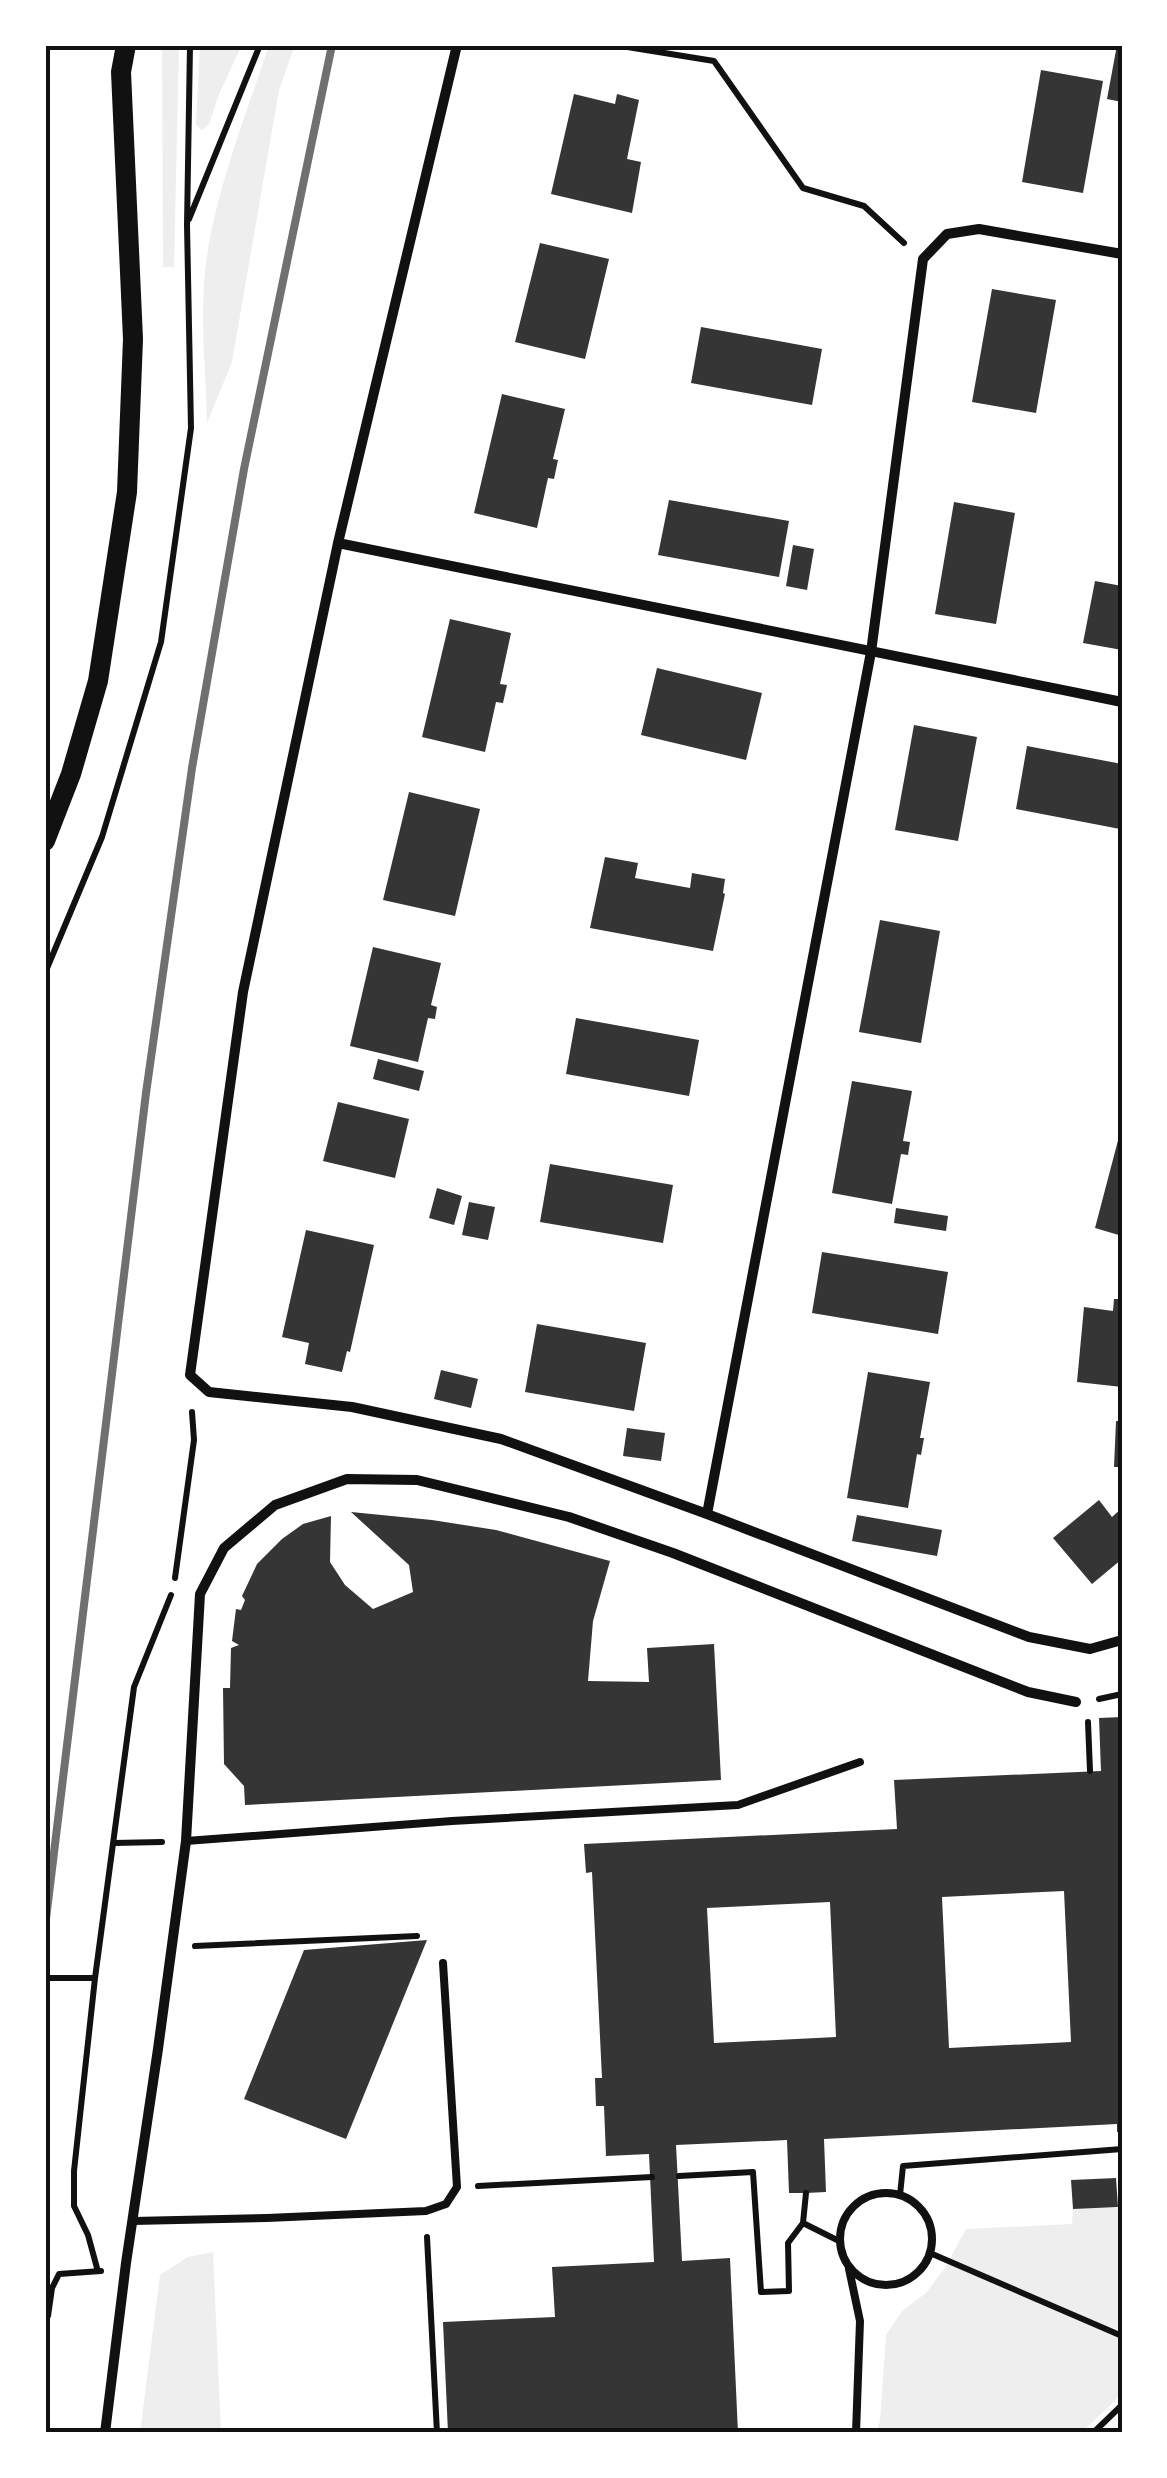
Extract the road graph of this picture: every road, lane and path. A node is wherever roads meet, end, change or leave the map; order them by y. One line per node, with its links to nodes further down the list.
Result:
1 (112, 45): 7 (main road)
2 (126, 45): 7 (main road)
3 (190, 45): 8 (path)
4 (260, 45): 8 (path)
5 (456, 45): 11 (street)
6 (616, 45): 10 (path)
7 (121, 72): 14 (main road)
8 (187, 225): 15 (path)
9 (1122, 254): 10 (street)
10 (923, 259): 12 (street)
11 (338, 543): 12 (street); 16 (street)
12 (871, 652): 13 (street); 17 (street)
13 (1122, 702)
14 (45, 841)
15 (45, 972)
16 (190, 1376): 17 (street); 25 (path)
17 (707, 1514): 18 (street)
18 (1122, 1640)
19 (1076, 1702): 23 (street)
20 (1088, 1718): 22 (path)
21 (860, 1762): 23 (lane)
22 (1090, 1771)
23 (186, 1841): 38 (street)
24 (166, 1842): 25 (path)
25 (114, 1843): 30 (path)
26 (417, 1936): 27 (path)
27 (194, 1946)
28 (444, 1962): 34 (lane)
29 (45, 1978): 30 (path)
30 (95, 1978): 43 (path)
31 (1122, 2149): 36 (path)
32 (679, 2176): 39 (path)
33 (652, 2178): 34 (path)
34 (457, 2187): 37 (lane)
35 (806, 2192): 39 (path)
36 (900, 2195): 40 (lane); 41 (lane)
37 (426, 2210): 38 (lane); 47 (path)
38 (133, 2221): 46 (street)
39 (803, 2223): 40 (path)
40 (841, 2242): 42 (lane)
41 (930, 2253): 42 (lane); 44 (path)
42 (848, 2264): 48 (lane)
43 (45, 2315)
44 (1122, 2336)
45 (1122, 2406): 49 (path)
46 (104, 2433)
47 (438, 2433)
48 (856, 2433)
49 (1093, 2433)

